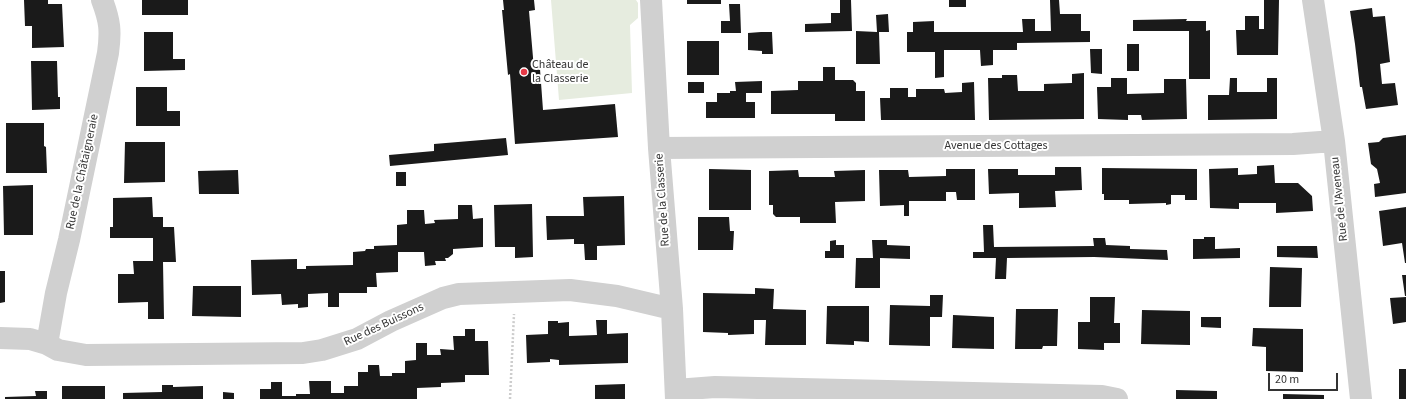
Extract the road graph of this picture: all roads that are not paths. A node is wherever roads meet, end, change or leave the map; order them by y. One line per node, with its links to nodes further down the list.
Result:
1 (102, 0): 8 (street, Rue de la Châtaigneraie)
2 (651, 0): 5 (street, Rue de la Classerie)
3 (1313, 0): 4 (street, Rue de l'Aveneau)
4 (1334, 141): 5 (street, Avenue des Cottages); 11 (street, Rue de l'Aveneau)
5 (659, 148): 6 (street, Rue de la Classerie)
6 (672, 309): 8 (street, Rue des Buissons); 9 (street, Rue de la Classerie)
7 (0, 338): 8 (street, Rue des Buissons)
8 (47, 344)
9 (676, 394): 10 (street)
10 (1117, 399)
11 (1361, 399)

